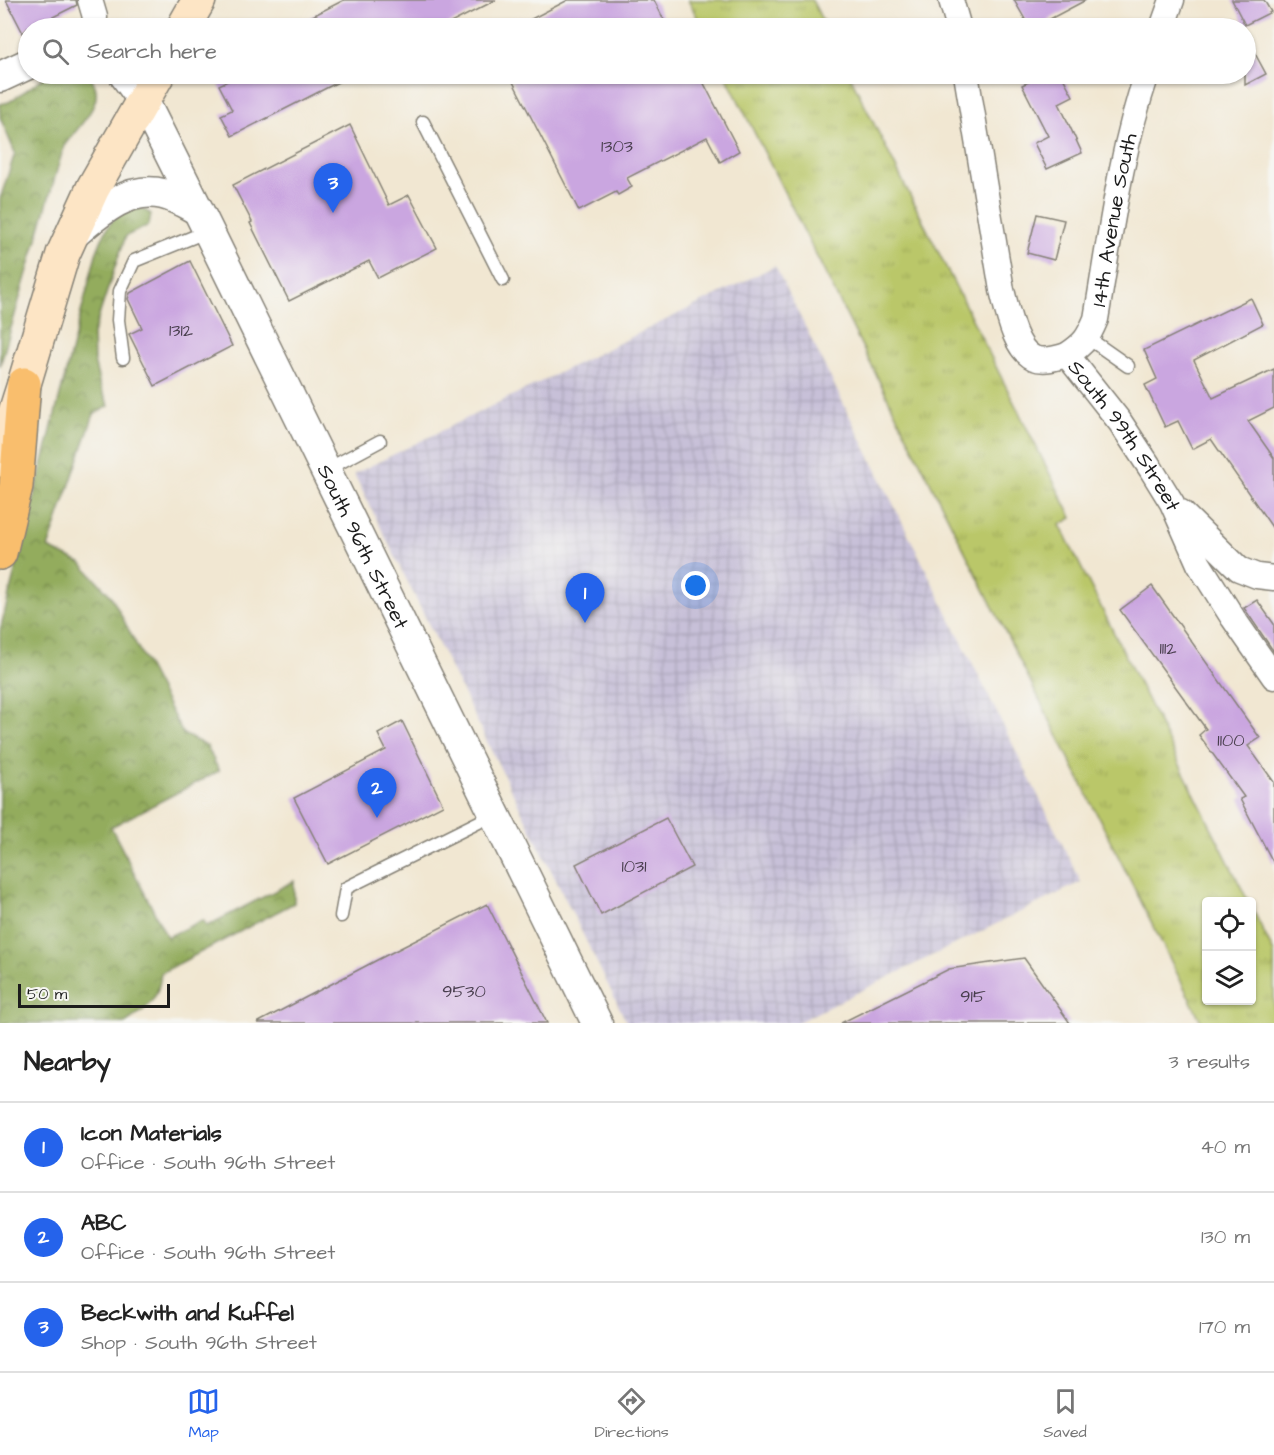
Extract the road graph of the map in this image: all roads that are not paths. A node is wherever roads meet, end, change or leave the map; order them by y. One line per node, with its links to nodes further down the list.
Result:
1 (90, 0): 5 (street)
2 (199, 0): 6 (main road)
3 (951, 0): 7 (street)
4 (1172, 0): 8 (street)
5 (95, 18)
6 (189, 18)
7 (956, 18)
8 (1166, 18)
9 (18, 69): 10 (street)
10 (0, 77)
11 (968, 84): 19 (street, South 99th Street)
12 (1143, 84): 18 (street, 14th Avenue South)
13 (150, 87): 15 (street, South 96th Street); 16 (main road)
14 (423, 122): 17 (lane)
15 (203, 221): 16 (street); 20 (lane); 25 (street, South 96th Street)
16 (70, 237): 22 (main road)
17 (503, 280)
18 (1088, 338): 19 (street); 21 (lane)
19 (1067, 355): 26 (street, South 99th Street)
20 (123, 358)
21 (1128, 366)
22 (24, 384): 24 (main road); 27 (highway)
23 (380, 441): 25 (lane)
24 (0, 460)
25 (326, 470): 30 (street, South 96th Street)
26 (1172, 503): 28 (street); 29 (street, South 99th Street)
27 (0, 553)
28 (1274, 578)
29 (1274, 677)
30 (494, 814): 31 (lane); 32 (street, South 96th Street)
31 (340, 916)
32 (597, 1023)

